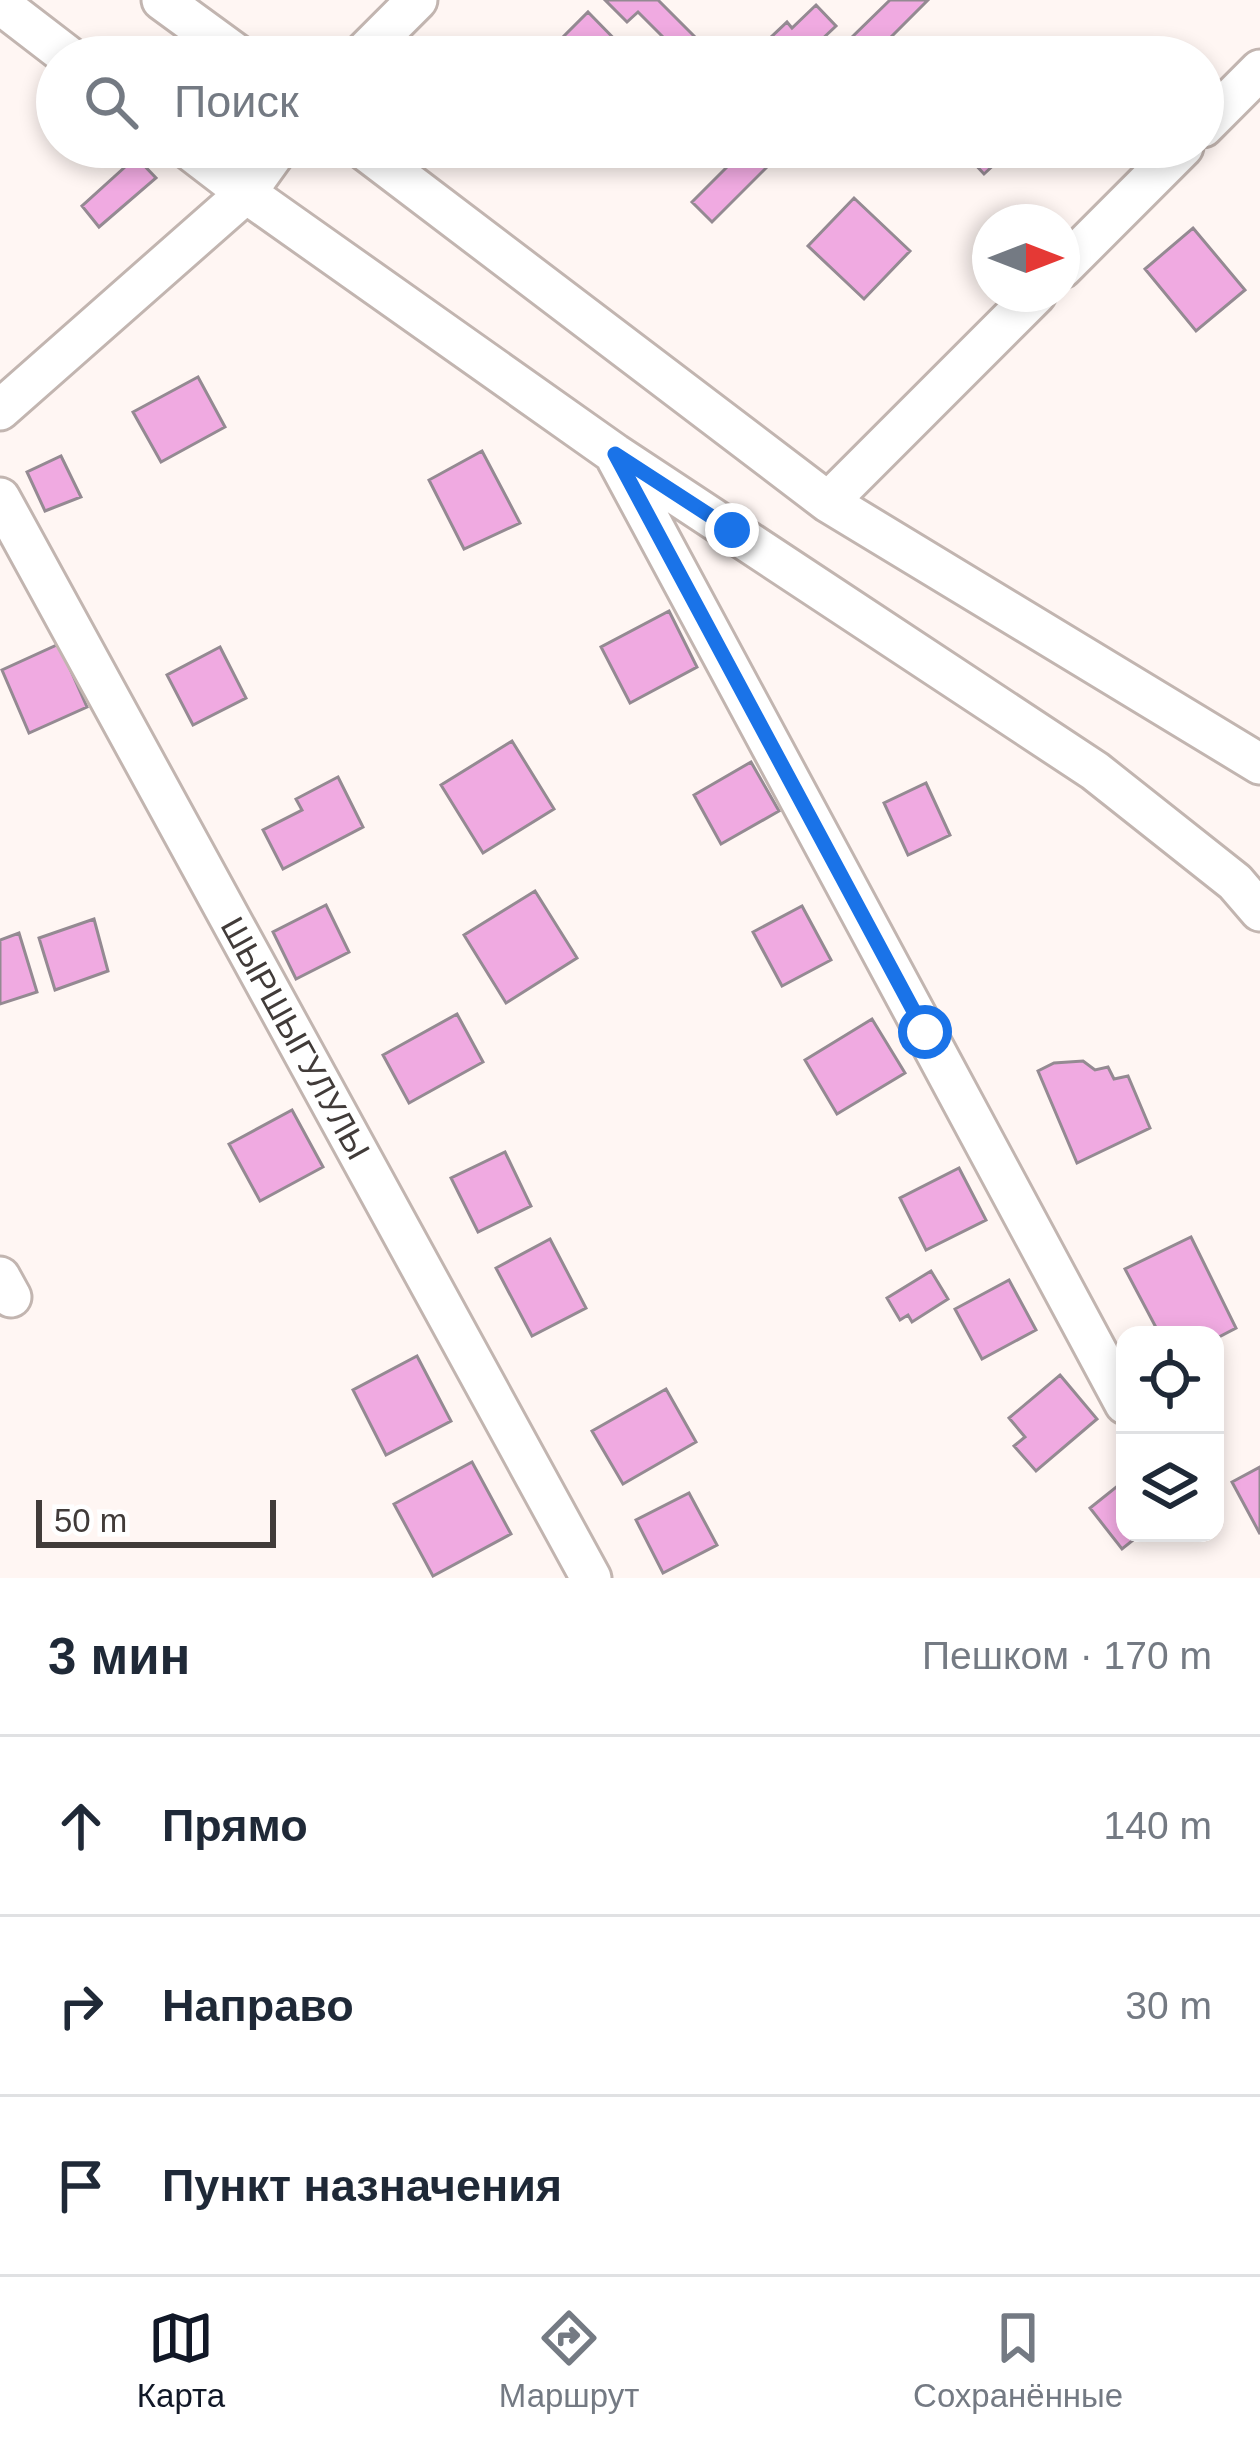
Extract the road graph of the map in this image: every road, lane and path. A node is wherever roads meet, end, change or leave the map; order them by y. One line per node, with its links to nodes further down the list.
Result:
1 (162, 0): 5 (street)
2 (417, 0): 6 (street)
3 (0, 4): 4 (street)
4 (42, 36)
5 (211, 36)
6 (381, 36)
7 (1260, 70): 8 (street)
8 (1224, 106)
9 (213, 168): 13 (street)
10 (263, 168): 13 (street)
11 (389, 168): 19 (street)
12 (1162, 168): 14 (street)
13 (245, 193): 16 (street); 17 (street)
14 (1080, 250)
15 (1018, 312): 19 (street)
16 (0, 410)
17 (615, 454): 21 (street); 22 (street)
18 (0, 498): 23 (street, ШЫРШЫГУЛУЛЫ)
19 (828, 502): 20 (street)
20 (1260, 764)
21 (1260, 910)
22 (1116, 1387)
23 (591, 1578)

